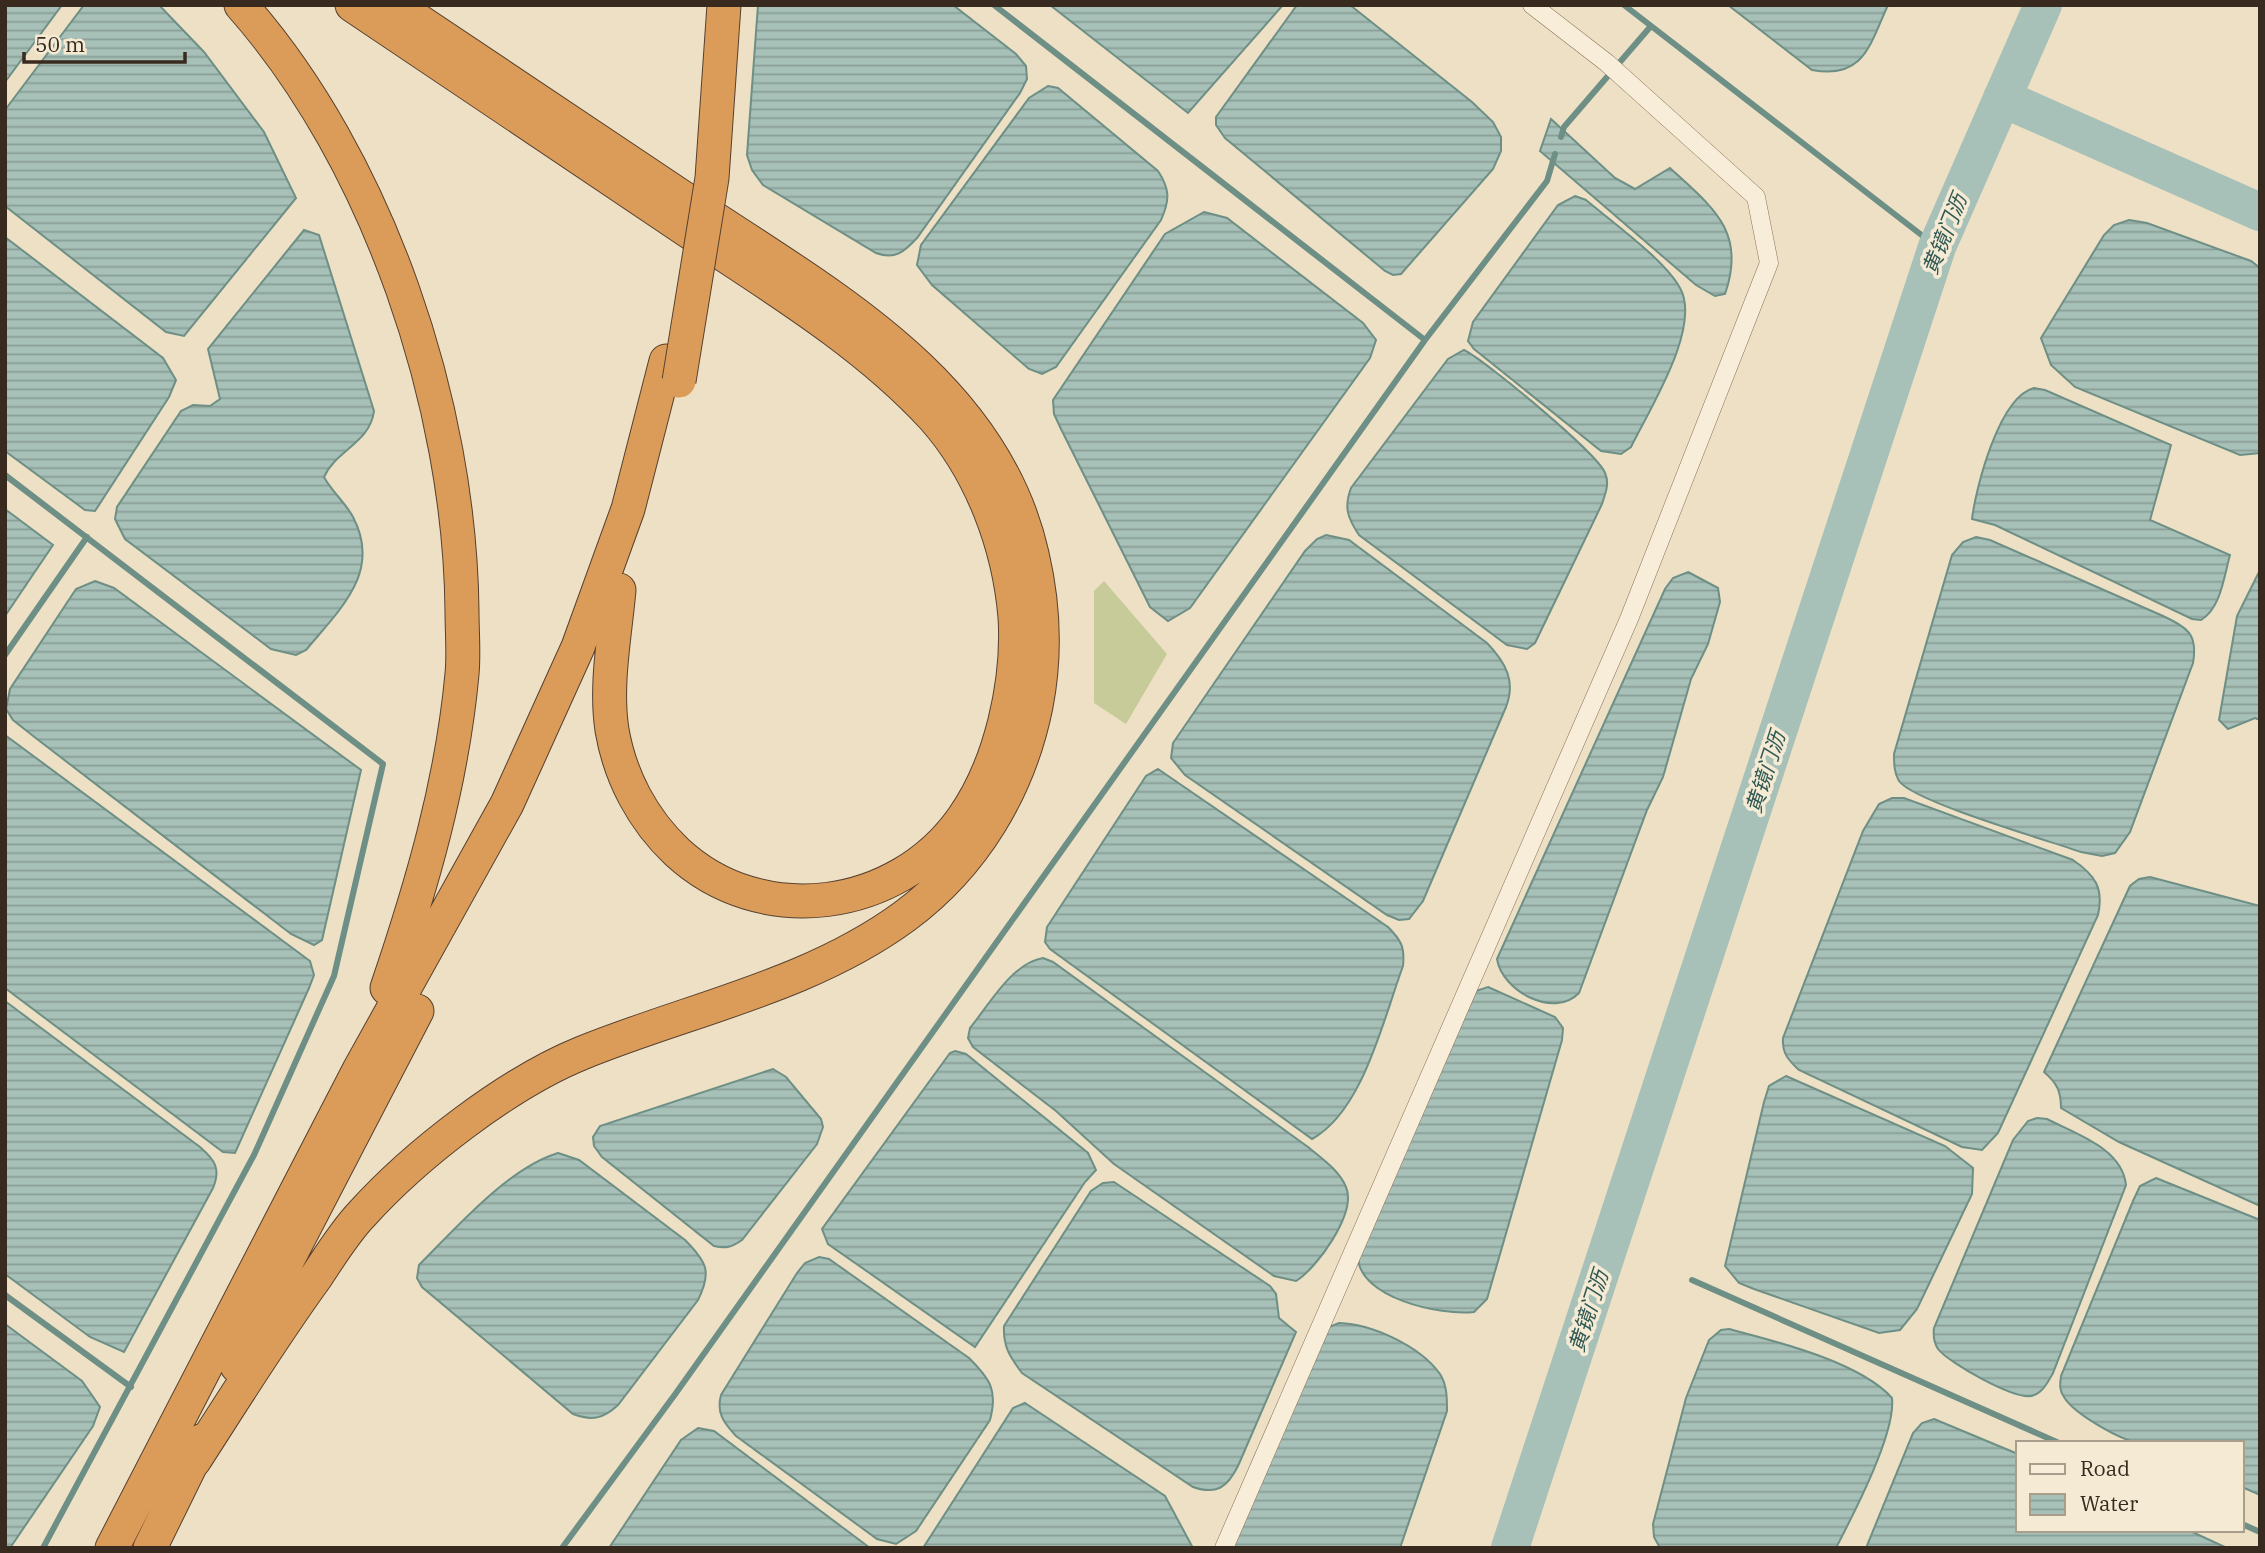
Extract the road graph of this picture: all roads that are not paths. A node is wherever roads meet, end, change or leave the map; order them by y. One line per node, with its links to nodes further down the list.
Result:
1 (241, 5): 9 (highway)
2 (352, 5): 7 (highway)
3 (395, 5): 10 (highway)
4 (702, 5): 8 (highway)
5 (724, 5): 7 (highway, bridge)
6 (1532, 5): 13 (street)
7 (619, 590): 8 (highway)
8 (514, 806): 9 (highway); 10 (highway)
9 (359, 1070): 11 (highway)
10 (194, 1461): 12 (highway)
11 (113, 1548)
12 (150, 1548)
13 (1224, 1548)

